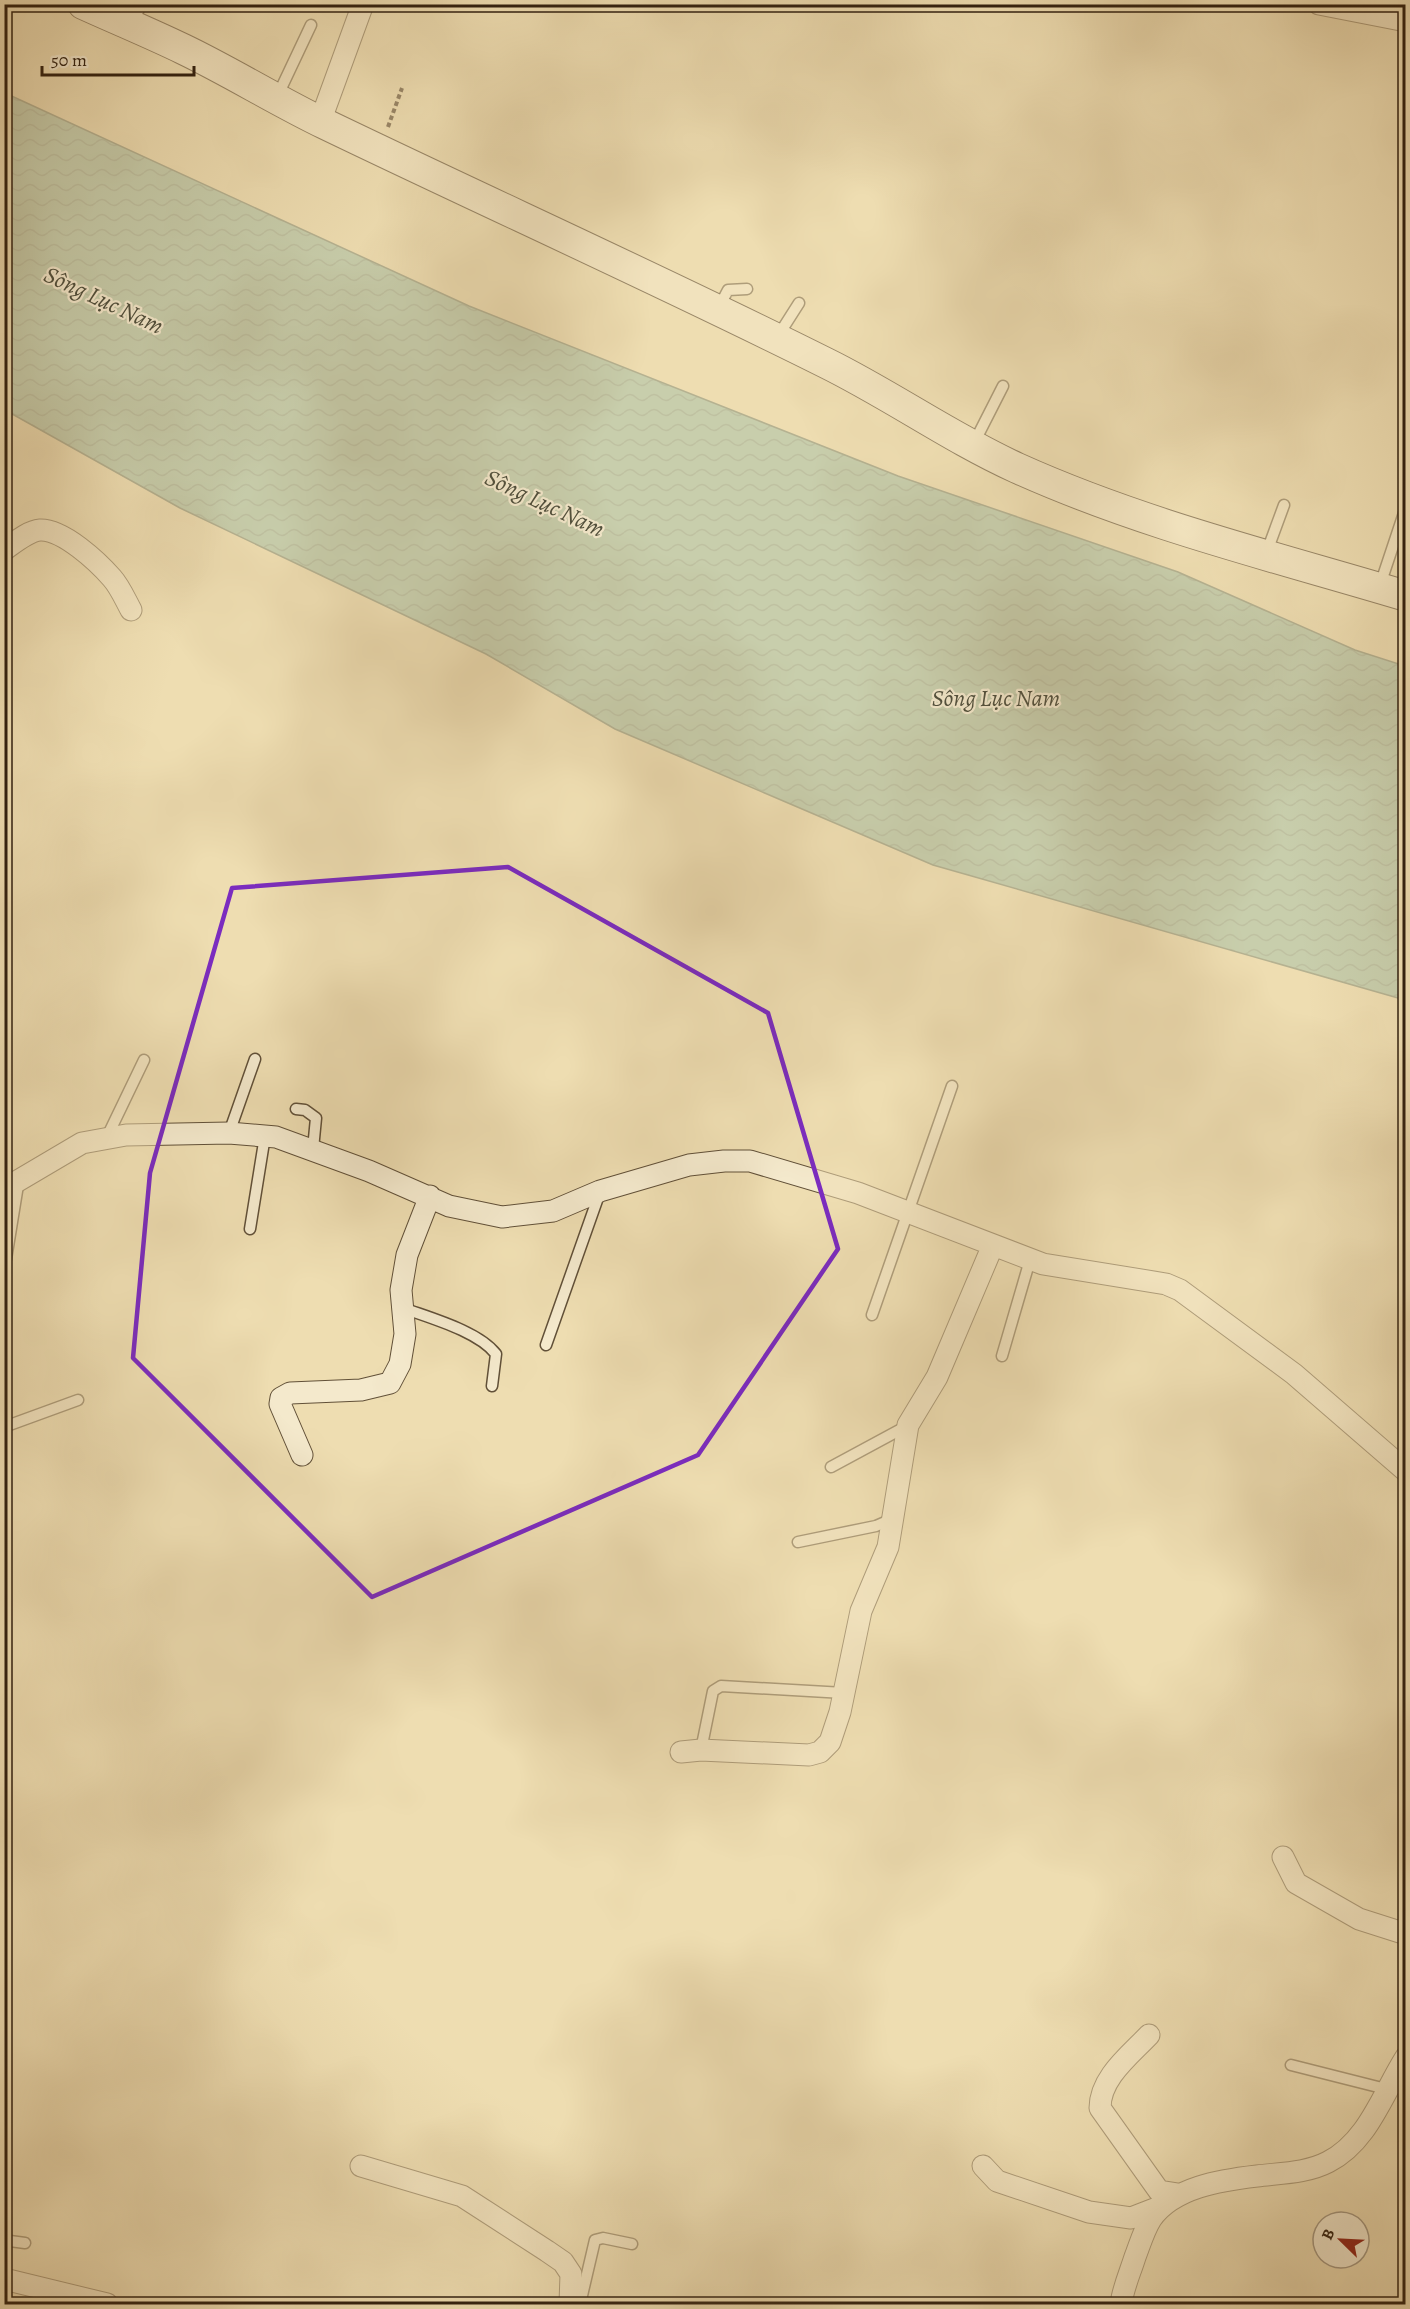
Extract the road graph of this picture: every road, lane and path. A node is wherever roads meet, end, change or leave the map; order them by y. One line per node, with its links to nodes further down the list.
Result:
1 (83, 4): 4 (street)
2 (363, 4): 9 (street)
3 (1320, 4): 5 (street)
4 (136, 15): 8 (street)
5 (1406, 21)
6 (311, 25): 8 (lane)
7 (402, 88): 10 (path)
8 (277, 98): 9 (street)
9 (320, 122): 10 (street)
10 (380, 150): 13 (street)
11 (747, 289): 13 (lane)
12 (799, 303): 14 (lane)
13 (717, 310): 14 (street)
14 (776, 339): 16 (street)
15 (1003, 387): 16 (lane)
16 (972, 446): 20 (street)
17 (1284, 505): 20 (lane)
18 (1406, 507): 21 (lane)
19 (4, 550): 22 (street)
20 (1266, 554): 21 (street)
21 (1392, 592)
22 (131, 610)
23 (255, 1059): 27 (lane)
24 (144, 1060): 29 (lane)
25 (952, 1086): 34 (lane)
26 (296, 1109): 30 (lane)
27 (229, 1133): 28 (street); 29 (street)
28 (266, 1136): 30 (street); 35 (lane)
29 (105, 1139): 31 (street)
30 (313, 1149): 33 (street)
31 (12, 1184): 37 (lane)
32 (600, 1191): 33 (street); 34 (street); 41 (lane)
33 (430, 1196): 39 (street)
34 (909, 1214): 36 (street); 40 (lane)
35 (250, 1229)
36 (993, 1245): 38 (street); 45 (street)
37 (6, 1259)
38 (1030, 1260): 42 (lane); 49 (street)
39 (402, 1308): 43 (lane); 47 (street)
40 (872, 1315)
41 (546, 1345)
42 (1002, 1356)
43 (492, 1386)
44 (78, 1400): 46 (lane)
45 (908, 1425): 48 (lane); 50 (street)
46 (4, 1427)
47 (302, 1455)
48 (831, 1467)
49 (1406, 1471)
50 (892, 1519): 51 (lane); 52 (street)
51 (798, 1542)
52 (844, 1693): 53 (street); 53 (lane)
53 (691, 1751)
54 (1283, 1857): 55 (street)
55 (1406, 1934)
56 (1149, 2036): 62 (street)
57 (1406, 2057): 59 (street)
58 (1291, 2065): 59 (lane)
59 (1386, 2089): 62 (street)
60 (361, 2166): 68 (street)
61 (983, 2166): 62 (street)
62 (1172, 2200): 70 (street)
63 (25, 2243): 64 (lane)
64 (4, 2244)
65 (632, 2244): 69 (lane)
66 (4, 2279): 67 (street)
67 (107, 2304)
68 (570, 2304)
69 (580, 2304)
70 (1120, 2304)

